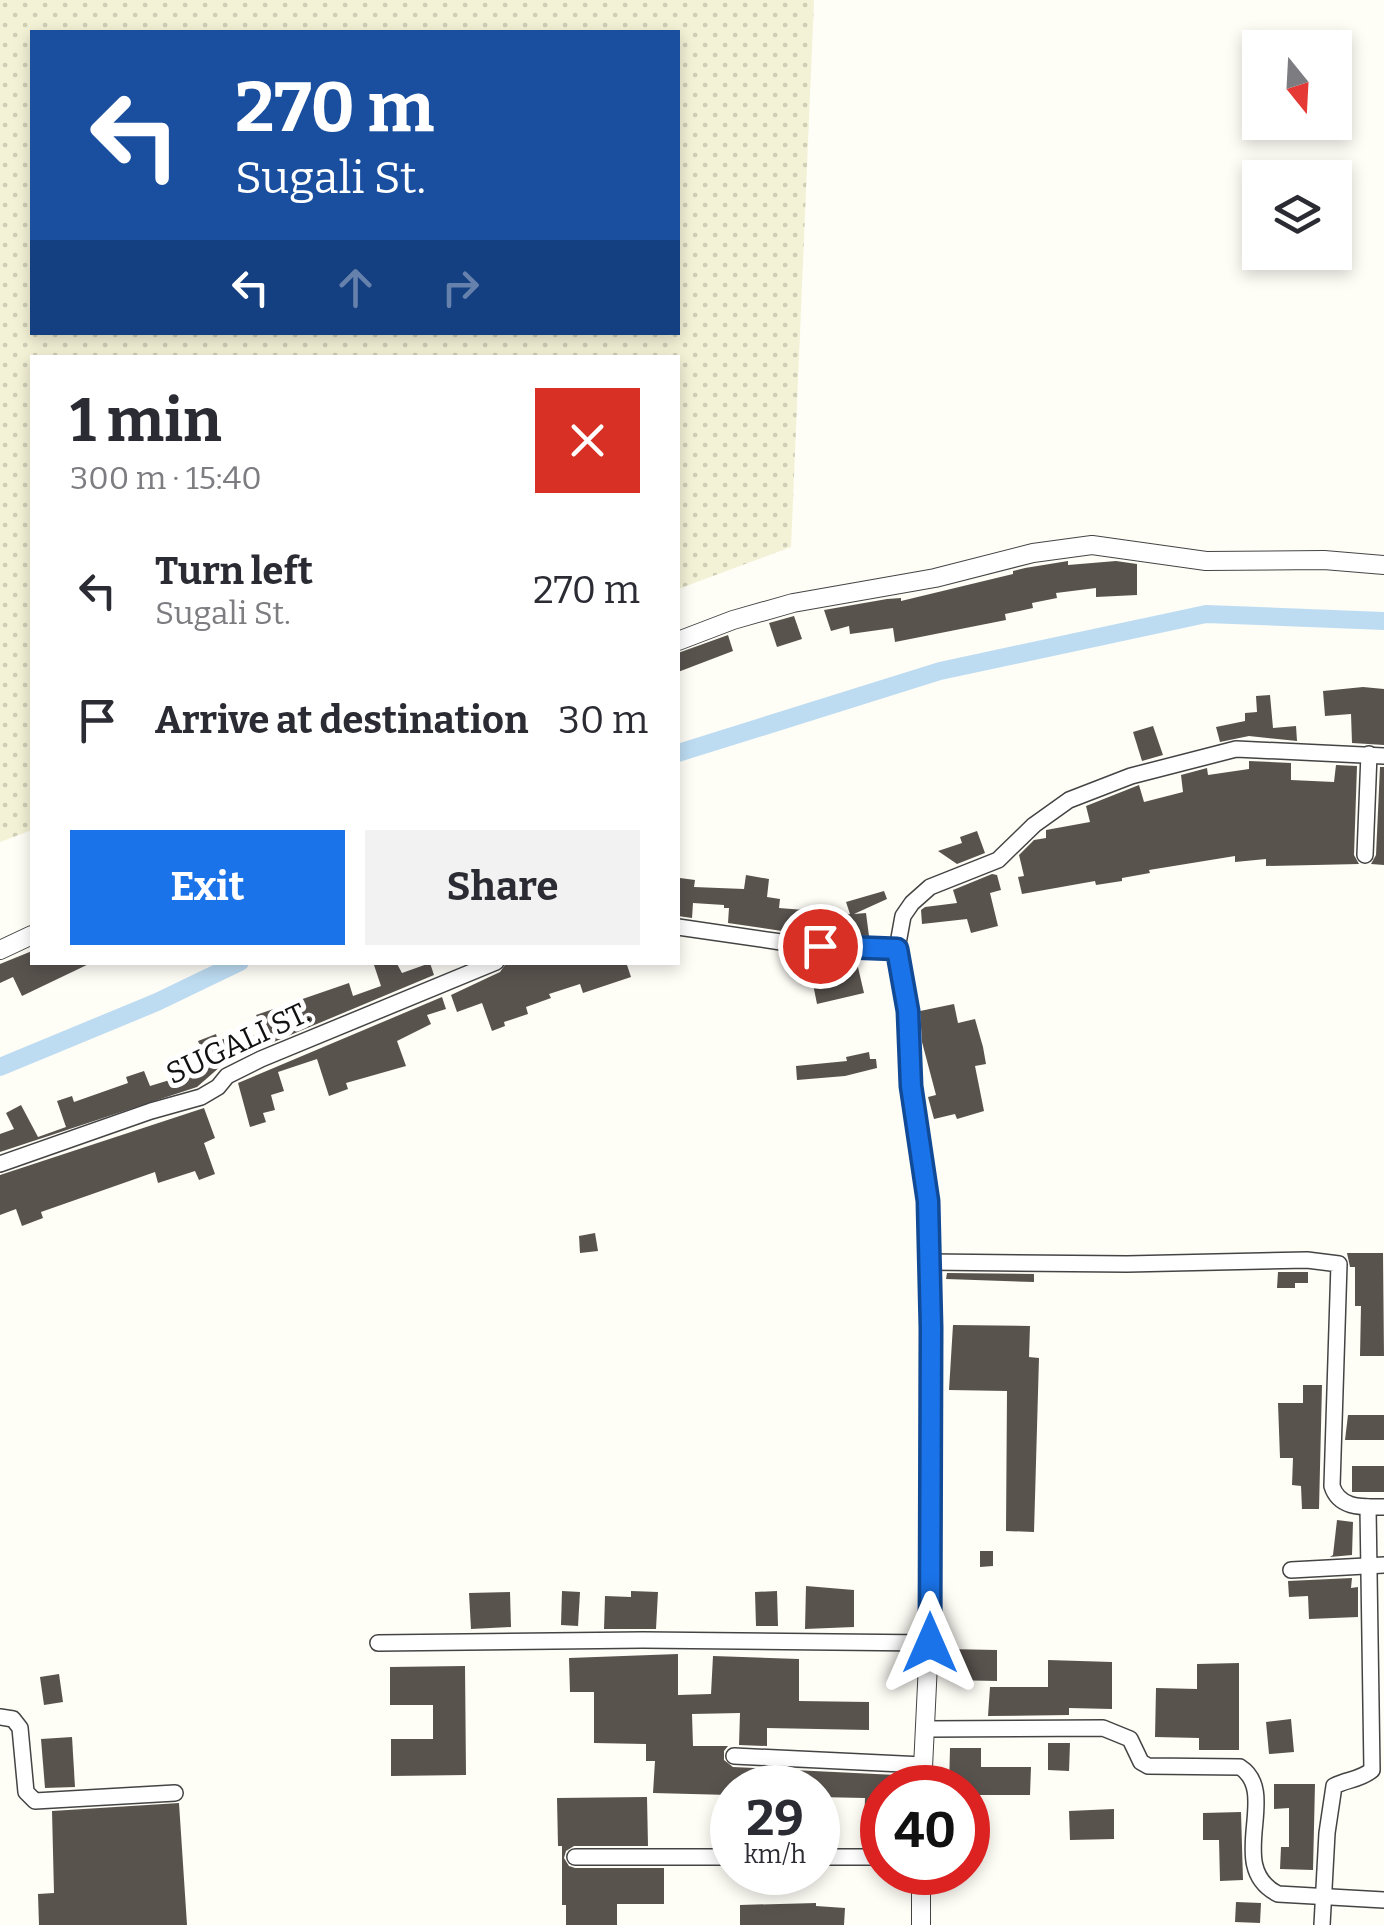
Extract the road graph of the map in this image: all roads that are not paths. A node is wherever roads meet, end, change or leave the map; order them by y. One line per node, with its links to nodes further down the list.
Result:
1 (1384, 566): 2 (street)
2 (680, 640)
3 (1376, 755): 4 (street); 7 (street)
4 (1365, 855)
5 (680, 926): 7 (street)
6 (30, 936): 8 (street)
7 (897, 949): 11 (street)
8 (0, 950)
9 (489, 965): 10 (street, SUGALI ST.)
10 (0, 1164)
11 (929, 1262): 12 (street); 16 (street)
12 (1376, 1507): 13 (street)
13 (1377, 1566): 14 (street); 25 (street)
14 (1292, 1570)
15 (378, 1643): 16 (street)
16 (930, 1643): 18 (street)
17 (0, 1717): 21 (street)
18 (928, 1729): 20 (street); 25 (street)
19 (734, 1756): 20 (street)
20 (923, 1764)
21 (176, 1793)
22 (575, 1856): 23 (street)
23 (710, 1857)
24 (921, 1895): 27 (street)
25 (1324, 1898): 26 (street); 28 (street)
26 (1384, 1900)
27 (921, 1925)
28 (1322, 1925)

